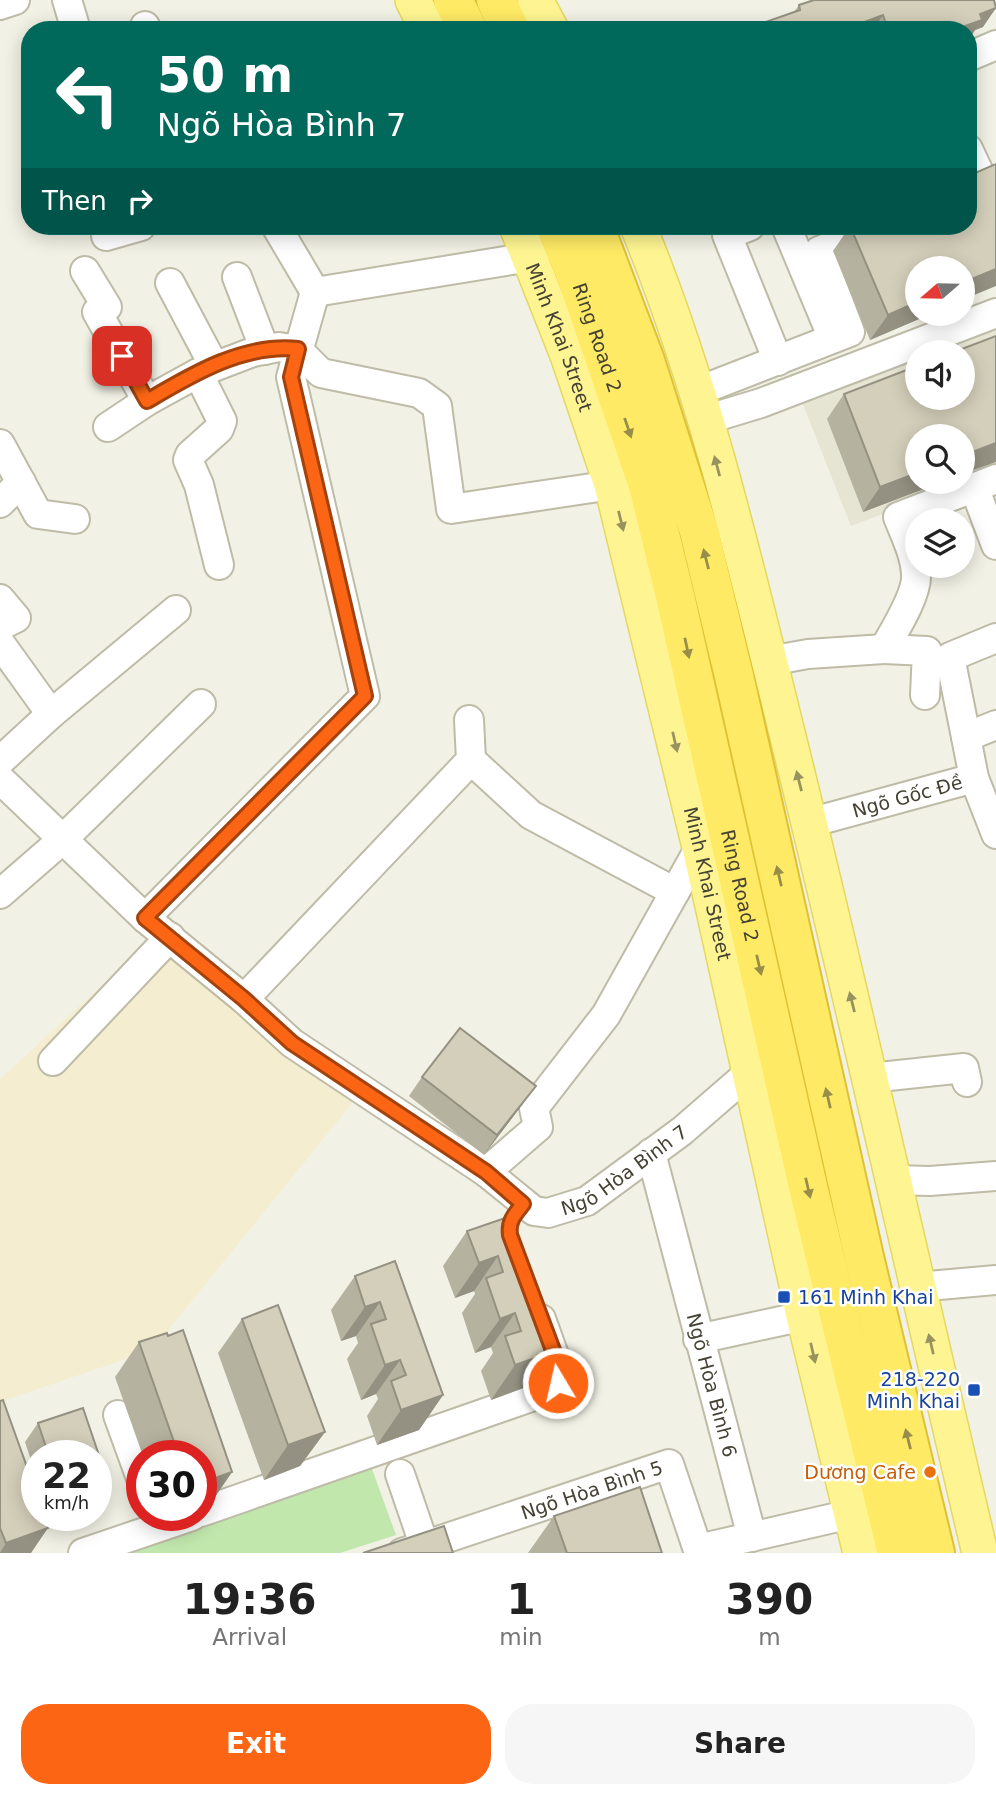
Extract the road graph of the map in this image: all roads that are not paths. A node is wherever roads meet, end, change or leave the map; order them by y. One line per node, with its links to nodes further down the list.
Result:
1 (15, 0): 7 (street)
2 (67, 0): 8 (street)
3 (413, 0): 9 (main road)
4 (453, 0): 10 (highway)
5 (495, 0): 11 (highway)
6 (535, 0): 12 (main road)
7 (0, 5)
8 (73, 21)
9 (424, 21)
10 (464, 21)
11 (506, 21)
12 (546, 21)
13 (996, 45): 14 (street)
14 (977, 53)
15 (977, 168): 16 (street)
16 (977, 186)
17 (110, 235): 25 (street)
18 (281, 235): 30 (street)
19 (560, 235): 99 (highway, Ring Road 2, one-way to 99)
20 (597, 235): 100 (highway, Ring Road 2, one-way to 20)
21 (650, 235): 38 (main road)
22 (727, 235): 35 (street)
23 (790, 235): 32 (street)
24 (859, 235): 32 (street)
25 (106, 236)
26 (524, 241): 30 (street); 43 (main road, Minh Khai Street)
27 (85, 271): 37 (street)
28 (237, 277): 34 (street)
29 (170, 283): 36 (street)
30 (315, 292): 33 (street)
31 (996, 313): 38 (street)
32 (833, 339): 35 (street)
33 (298, 349): 34 (street); 43 (street); 71 (street)
34 (265, 350): 36 (street)
35 (778, 361): 38 (street)
36 (206, 369): 37 (street); 47 (street)
37 (147, 401): 39 (street)
38 (701, 406): 54 (main road, one-way to 38)
39 (108, 427)
40 (0, 444): 41 (street)
41 (21, 482): 44 (street); 45 (street)
42 (985, 483): 46 (street); 53 (street)
43 (612, 485): 68 (main road, Minh Khai Street, one-way to 68)
44 (0, 503)
45 (75, 519)
46 (996, 545)
47 (219, 565)
48 (0, 599): 50 (street)
49 (176, 610): 57 (street)
50 (0, 626)
51 (996, 638): 60 (street, Ngõ Gốc Đề)
52 (0, 643): 57 (street)
53 (884, 649): 54 (street); 55 (street)
54 (769, 661): 65 (main road, one-way to 54)
55 (925, 695)
56 (201, 704): 67 (street)
57 (51, 714): 62 (street)
58 (468, 720): 61 (street)
59 (996, 725): 60 (street)
60 (966, 737): 63 (street, Ngõ Gốc Đề)
61 (471, 760): 69 (street); 73 (street)
62 (0, 761)
63 (974, 778): 65 (street, Ngõ Gốc Đề); 66 (street)
64 (0, 779): 67 (street, Ngõ Hòa Bình 7)
65 (809, 823): 76 (main road, one-way to 65)
66 (996, 834)
67 (62, 839): 70 (street); 71 (street, Ngõ Hòa Bình 7)
68 (700, 847): 69 (street); 75 (main road, Minh Khai Street)
69 (675, 891): 79 (street)
70 (0, 894)
71 (145, 918): 72 (street, Ngõ Hòa Bình 7)
72 (170, 937): 73 (street, Ngõ Hòa Bình 7); 74 (street)
73 (244, 999): 79 (street, Ngõ Hòa Bình 7)
74 (53, 1060)
75 (750, 1072): 78 (street, Ngõ Hòa Bình 7); 85 (main road, Minh Khai Street)
76 (870, 1078): 77 (street); 81 (main road)
77 (967, 1082)
78 (651, 1153): 79 (street, Ngõ Hòa Bình 7); 86 (street, Ngõ Hòa Bình 6)
79 (486, 1172)
80 (996, 1176): 81 (street)
81 (893, 1180): 83 (main road)
82 (996, 1280): 83 (street)
83 (917, 1287): 95 (main road, one-way to 83)
84 (533, 1298): 90 (street)
85 (804, 1315): 86 (street); 91 (main road, Minh Khai Street, one-way to 91)
86 (698, 1339): 93 (street, Ngõ Hòa Bình 6)
87 (118, 1415): 88 (street)
88 (127, 1440)
89 (400, 1474): 94 (street, Ngõ Hòa Bình 5)
90 (217, 1507)
91 (851, 1514): 93 (street); 98 (main road, Minh Khai Street)
92 (134, 1531): 97 (street)
93 (752, 1536): 96 (street)
94 (417, 1550): 96 (street, Ngõ Hòa Bình 5)
95 (985, 1550)
96 (698, 1551)
97 (83, 1553)
98 (861, 1553)
99 (897, 1553)
100 (935, 1553)

